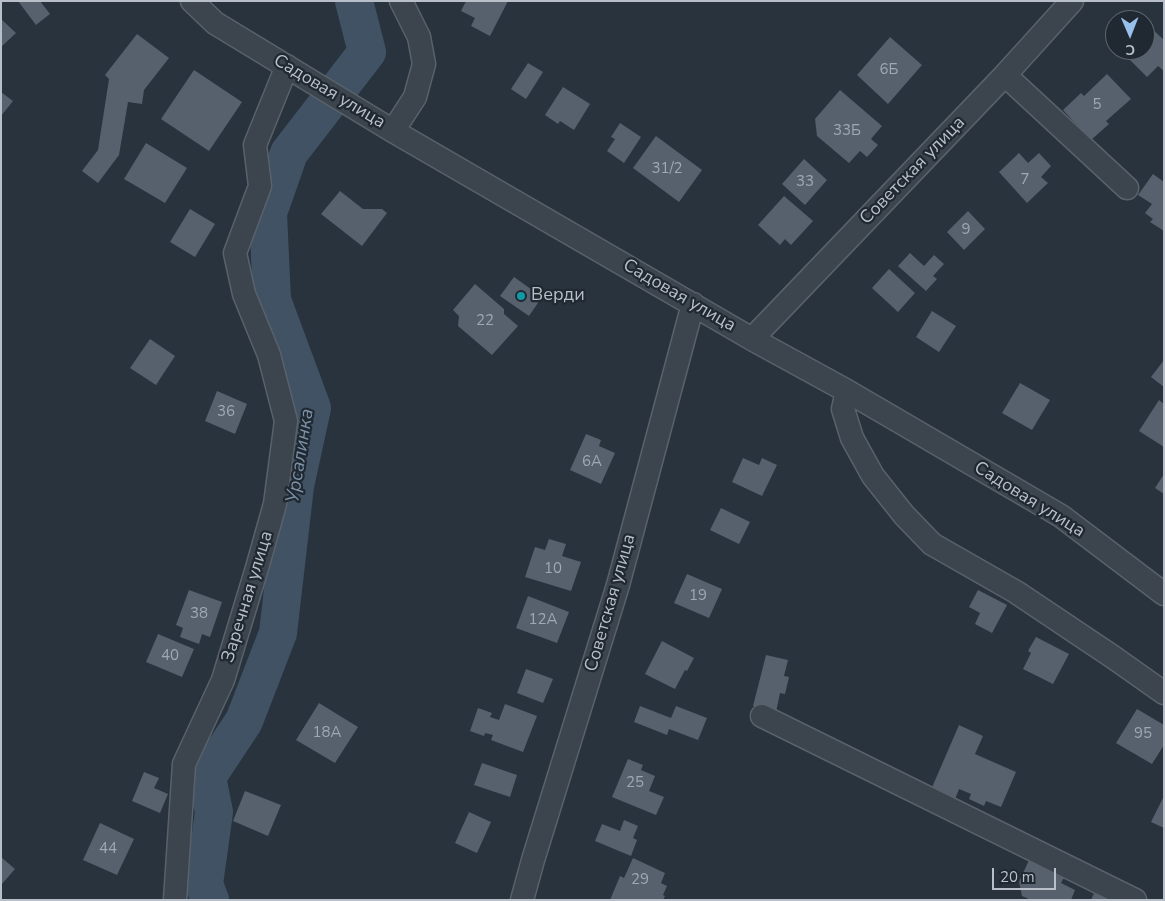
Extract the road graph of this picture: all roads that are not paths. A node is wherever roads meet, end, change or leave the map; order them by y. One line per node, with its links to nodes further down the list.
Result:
1 (192, 1): 4 (street, Садовая улица)
2 (401, 1): 6 (street)
3 (1072, 1): 5 (street, Советская улица)
4 (287, 66): 6 (street, Садовая улица); 14 (street, Заречная улица)
5 (1005, 75): 7 (street); 9 (street, Советская улица)
6 (393, 131): 8 (street, Садовая улица)
7 (1127, 188)
8 (693, 304): 9 (street, Садовая улица); 15 (street, Советская улица)
9 (752, 339): 10 (street, Садовая улица)
10 (848, 391): 11 (street, Садовая улица); 12 (street)
11 (1164, 594)
12 (1164, 693)
13 (762, 716): 16 (street)
14 (175, 900)
15 (522, 900)
16 (1135, 900)

